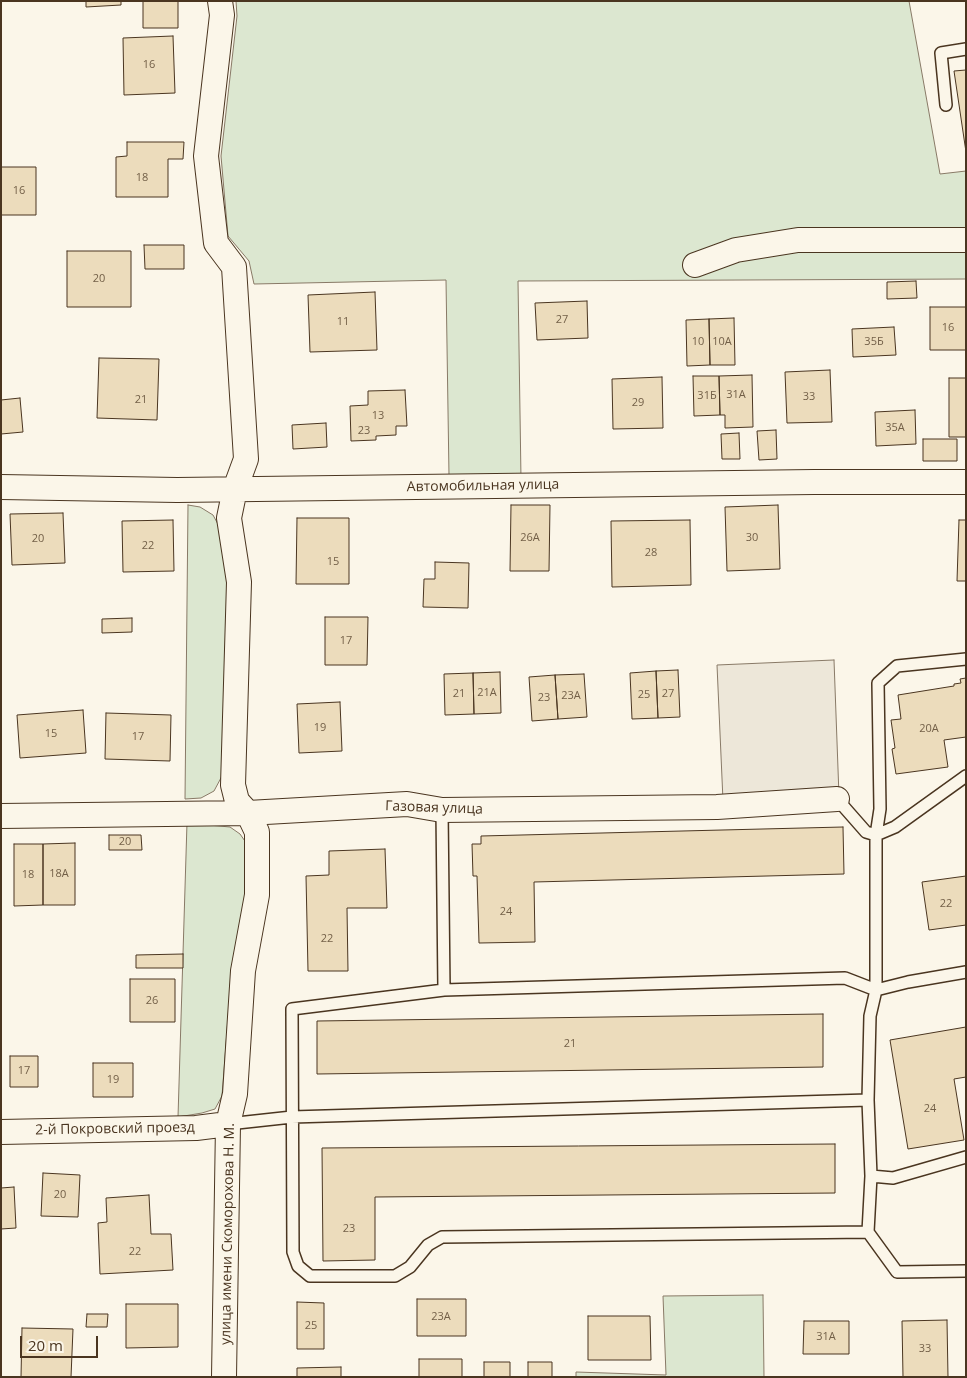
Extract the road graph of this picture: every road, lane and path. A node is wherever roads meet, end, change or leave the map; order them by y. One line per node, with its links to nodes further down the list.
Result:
1 (220, 1): 8 (street, улица имени Скоморохова Н. М.)
2 (966, 49): 3 (lane)
3 (946, 105)
4 (966, 240): 5 (street)
5 (695, 265)
6 (966, 482): 8 (street, Автомобильная улица)
7 (1, 487): 8 (street, Автомобильная улица)
8 (235, 489): 13 (street, улица имени Скоморохова Н. М.)
9 (966, 659): 15 (lane)
10 (966, 776): 15 (lane)
11 (837, 799): 12 (street, Газовая улица); 15 (lane)
12 (442, 810): 13 (street, Газовая улица); 17 (lane)
13 (248, 812): 14 (street, Газовая улица); 21 (street, улица имени Скоморохова Н. М.)
14 (1, 816)
15 (876, 834): 18 (lane)
16 (966, 972): 18 (lane)
17 (444, 990): 18 (lane); 20 (lane)
18 (876, 990): 19 (lane)
19 (868, 1100): 20 (lane); 24 (lane)
20 (292, 1117): 21 (lane); 25 (lane)
21 (228, 1124): 22 (street, 2-й Покровский проезд); 27 (street, улица имени Скоморохова Н. М.)
22 (1, 1132)
23 (966, 1157): 24 (lane)
24 (870, 1176): 25 (lane)
25 (868, 1232): 26 (lane)
26 (966, 1271)
27 (224, 1377)

